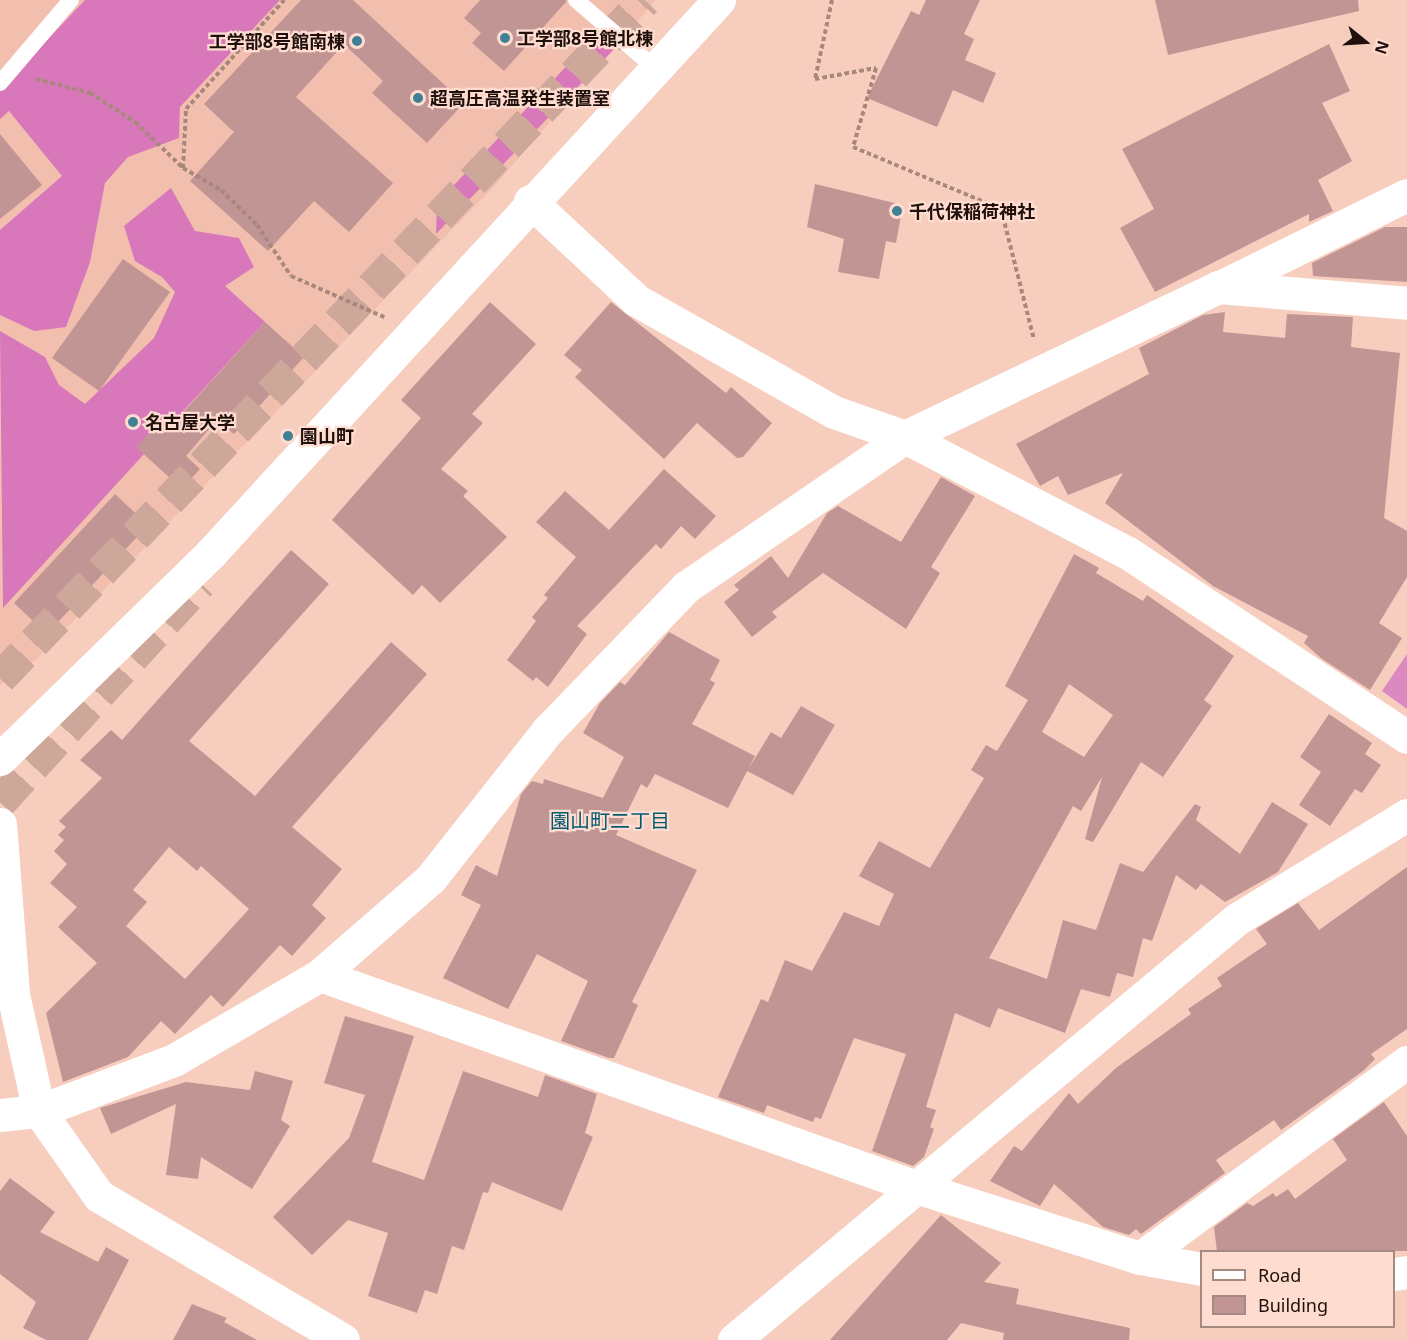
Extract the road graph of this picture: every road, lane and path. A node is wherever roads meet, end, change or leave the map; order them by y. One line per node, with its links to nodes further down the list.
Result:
1 (71, 0): 7 (lane)
2 (284, 0): 8 (path)
3 (576, 0): 6 (lane)
4 (719, 0): 6 (street)
5 (832, 0): 14 (path)
6 (655, 69): 10 (street)
7 (6, 78): 8 (path)
8 (183, 168): 13 (path)
9 (1407, 195): 11 (street)
10 (530, 201): 15 (street); 17 (street)
11 (1218, 287): 12 (street); 14 (street)
12 (1407, 303)
13 (390, 320)
14 (1042, 372): 15 (street)
15 (905, 437): 16 (street); 20 (street)
16 (1407, 737)
17 (0, 759)
18 (1407, 815): 24 (street)
19 (0, 824): 22 (street)
20 (320, 975): 22 (street); 24 (street)
21 (1407, 1062): 25 (street)
22 (39, 1111): 23 (street); 27 (street)
23 (0, 1115)
24 (916, 1187): 25 (street); 28 (street)
25 (1140, 1258): 26 (street)
26 (1200, 1269)
27 (343, 1340)
28 (734, 1340)

